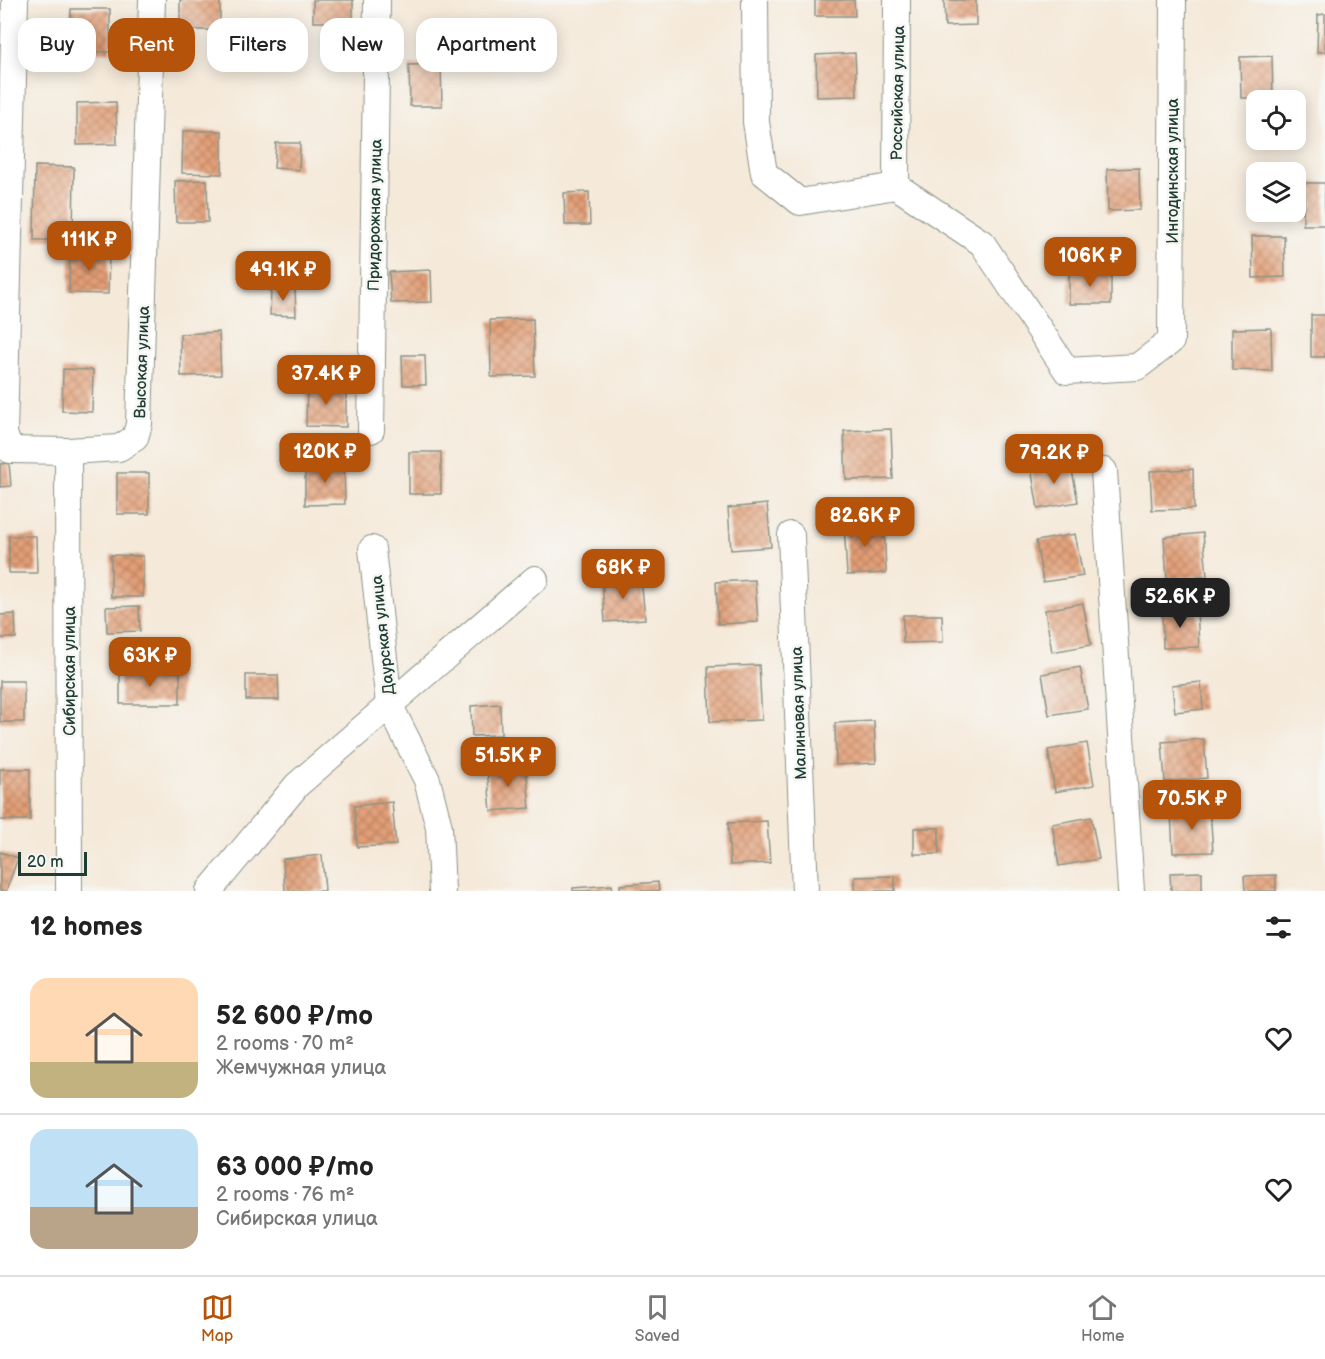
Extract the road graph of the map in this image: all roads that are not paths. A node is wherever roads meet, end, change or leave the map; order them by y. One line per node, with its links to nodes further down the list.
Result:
1 (15, 0): 9 (street, Высокая улица)
2 (152, 0): 9 (street, Высокая улица)
3 (377, 0): 8 (street, Придорожная улица)
4 (755, 0): 7 (street)
5 (897, 0): 7 (street, Российская улица)
6 (1173, 0): 7 (street, Ингодинская улица)
7 (896, 186)
8 (371, 430)
9 (69, 451): 15 (street, Сибирская улица)
10 (1104, 471): 19 (street)
11 (791, 535): 18 (street, Малиновая улица)
12 (372, 549): 14 (street, Даурская улица)
13 (535, 579): 14 (street)
14 (389, 704): 16 (street); 17 (street, Даурская улица)
15 (69, 891)
16 (209, 891)
17 (442, 891)
18 (805, 891)
19 (1131, 891)

